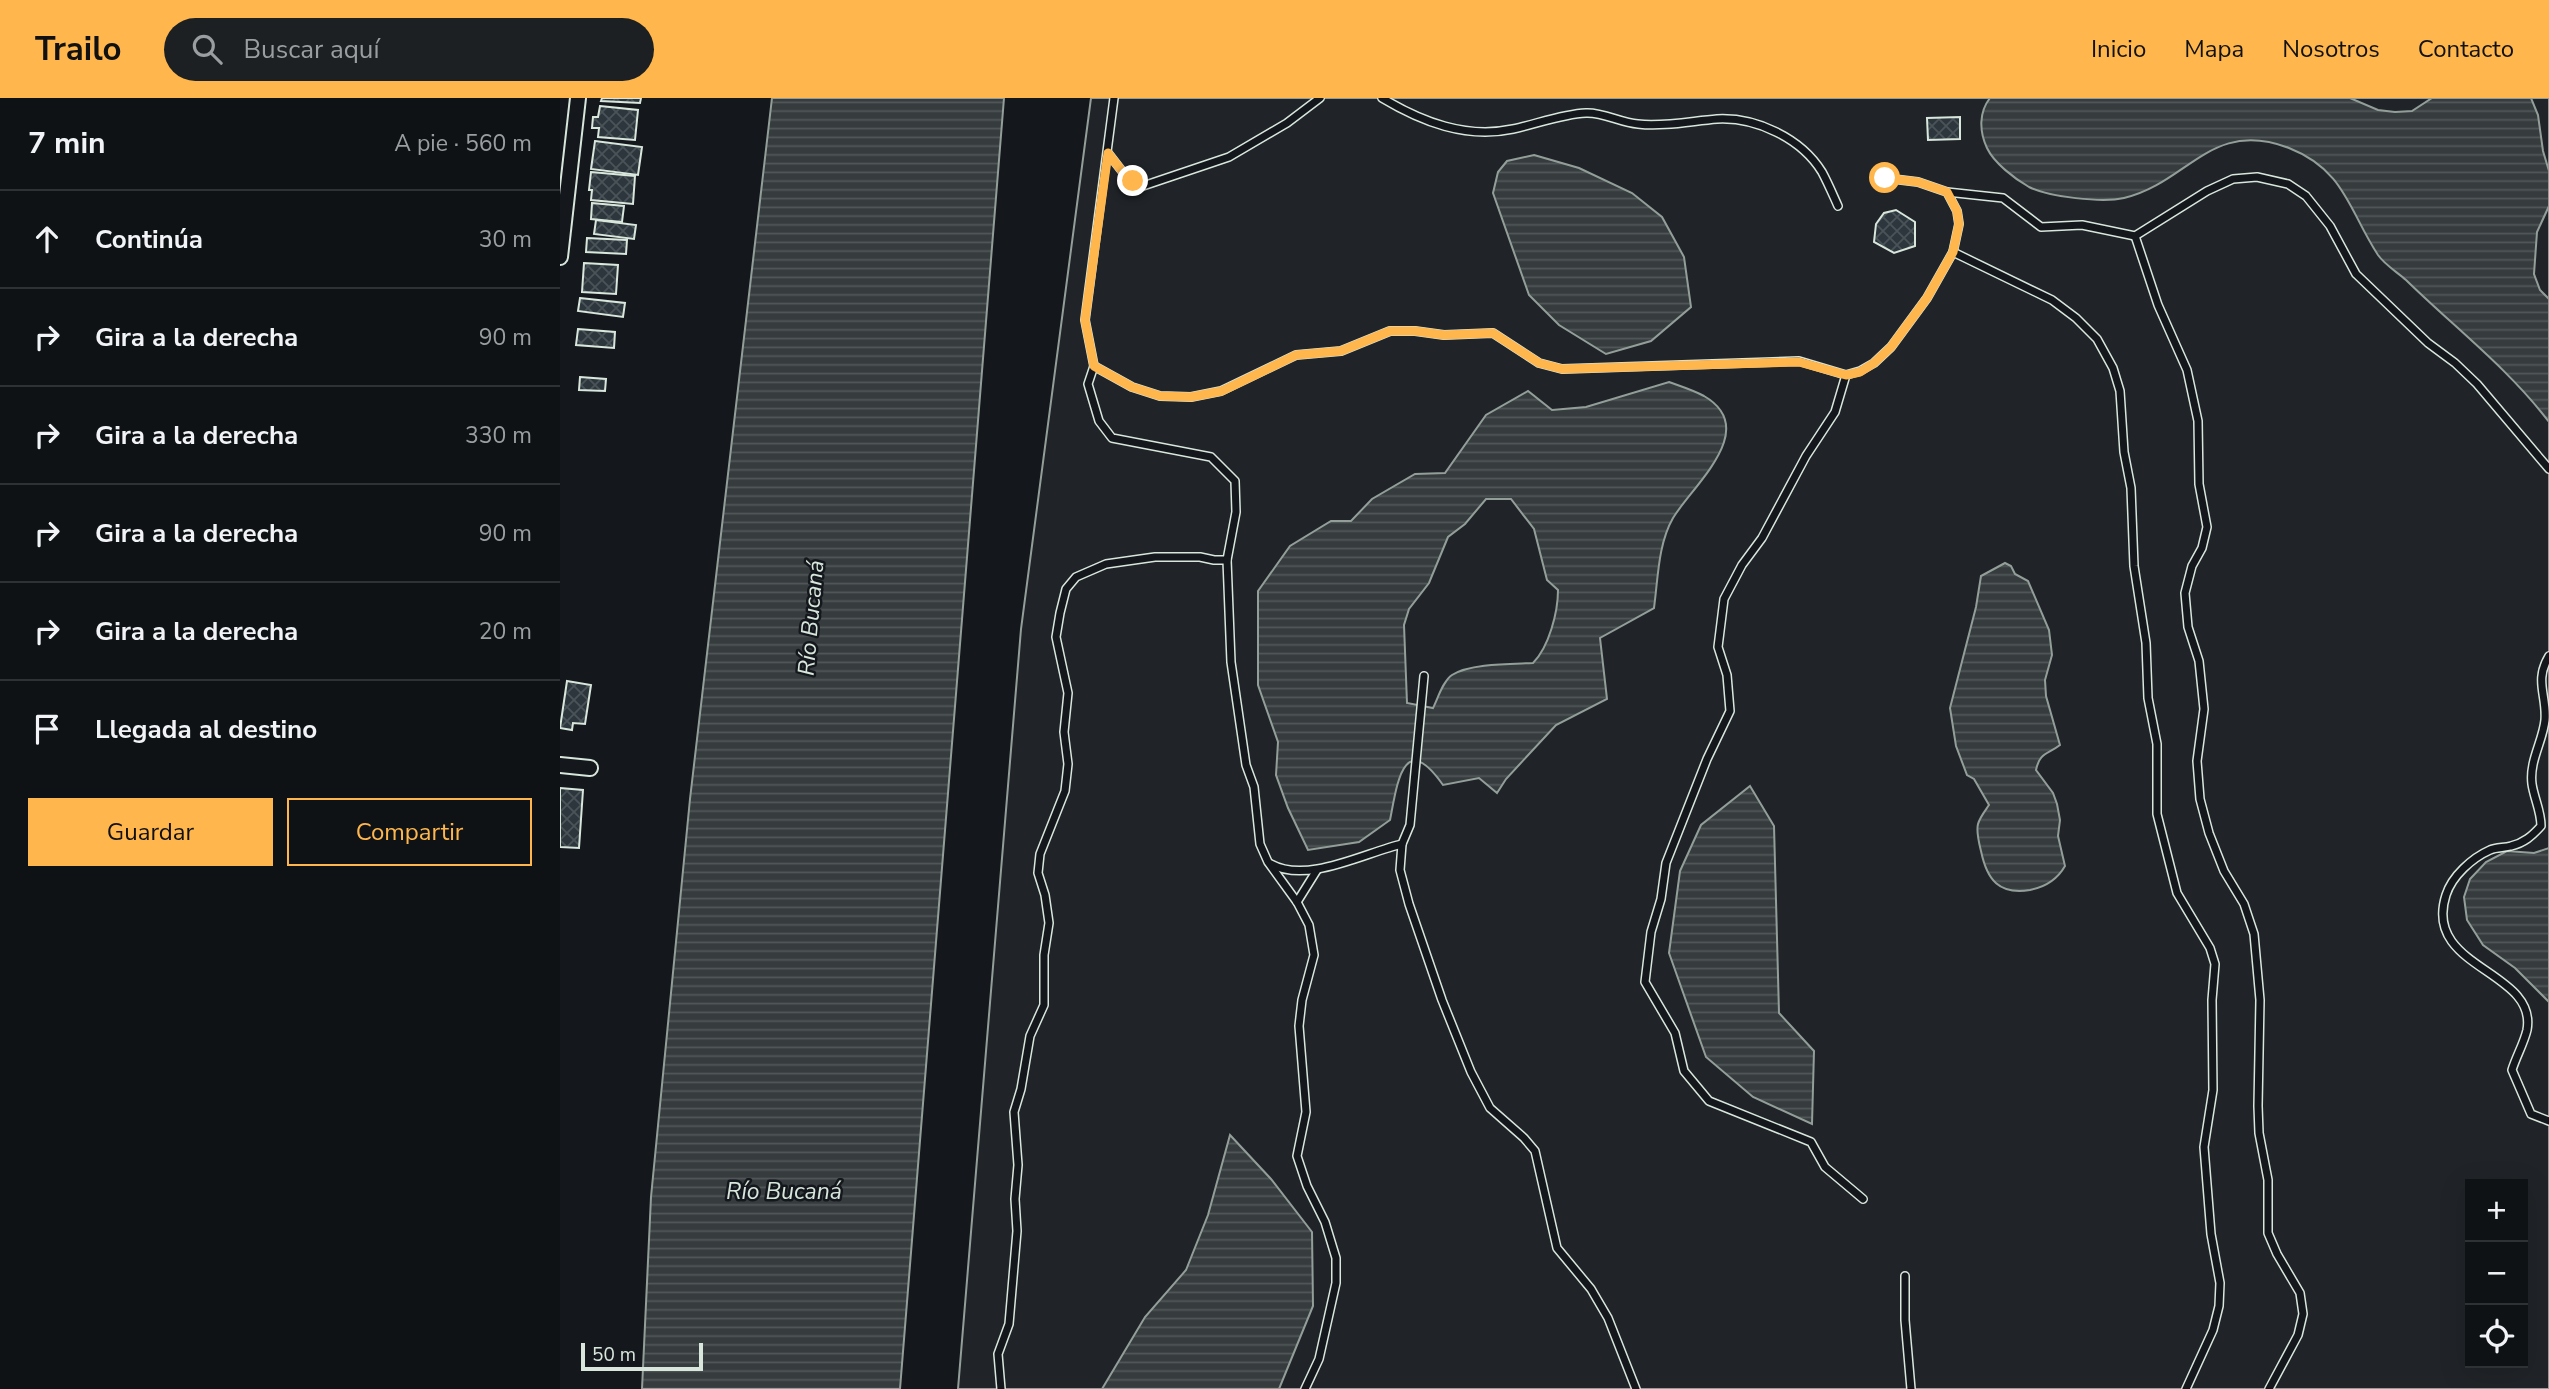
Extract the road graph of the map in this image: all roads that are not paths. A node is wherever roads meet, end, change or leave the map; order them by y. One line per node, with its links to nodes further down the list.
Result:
1 (578, 98): 11 (street)
2 (1114, 98): 5 (lane)
3 (1320, 98): 5 (lane)
4 (1382, 98): 8 (lane)
5 (1108, 153): 12 (lane)
6 (1885, 178): 7 (lane)
7 (1947, 192): 9 (lane); 10 (lane)
8 (1838, 206)
9 (2135, 236): 14 (lane); 32 (lane)
10 (1953, 252): 13 (lane); 31 (lane)
11 (560, 257)
12 (1094, 366): 13 (lane); 15 (lane)
13 (1846, 375): 25 (lane)
14 (2549, 469)
15 (1227, 560): 21 (lane); 27 (lane)
16 (2549, 656): 24 (lane)
17 (1424, 676): 20 (lane)
18 (560, 765): 19 (street)
19 (590, 768)
20 (1402, 844): 22 (lane); 29 (lane)
21 (1268, 862): 22 (lane); 23 (lane)
22 (1317, 870): 23 (lane)
23 (1297, 902): 28 (lane)
24 (2549, 1121)
25 (1863, 1199)
26 (1905, 1276): 30 (lane)
27 (1001, 1389)
28 (1305, 1389)
29 (1636, 1389)
30 (1911, 1389)
31 (2186, 1389)
32 (2269, 1389)

